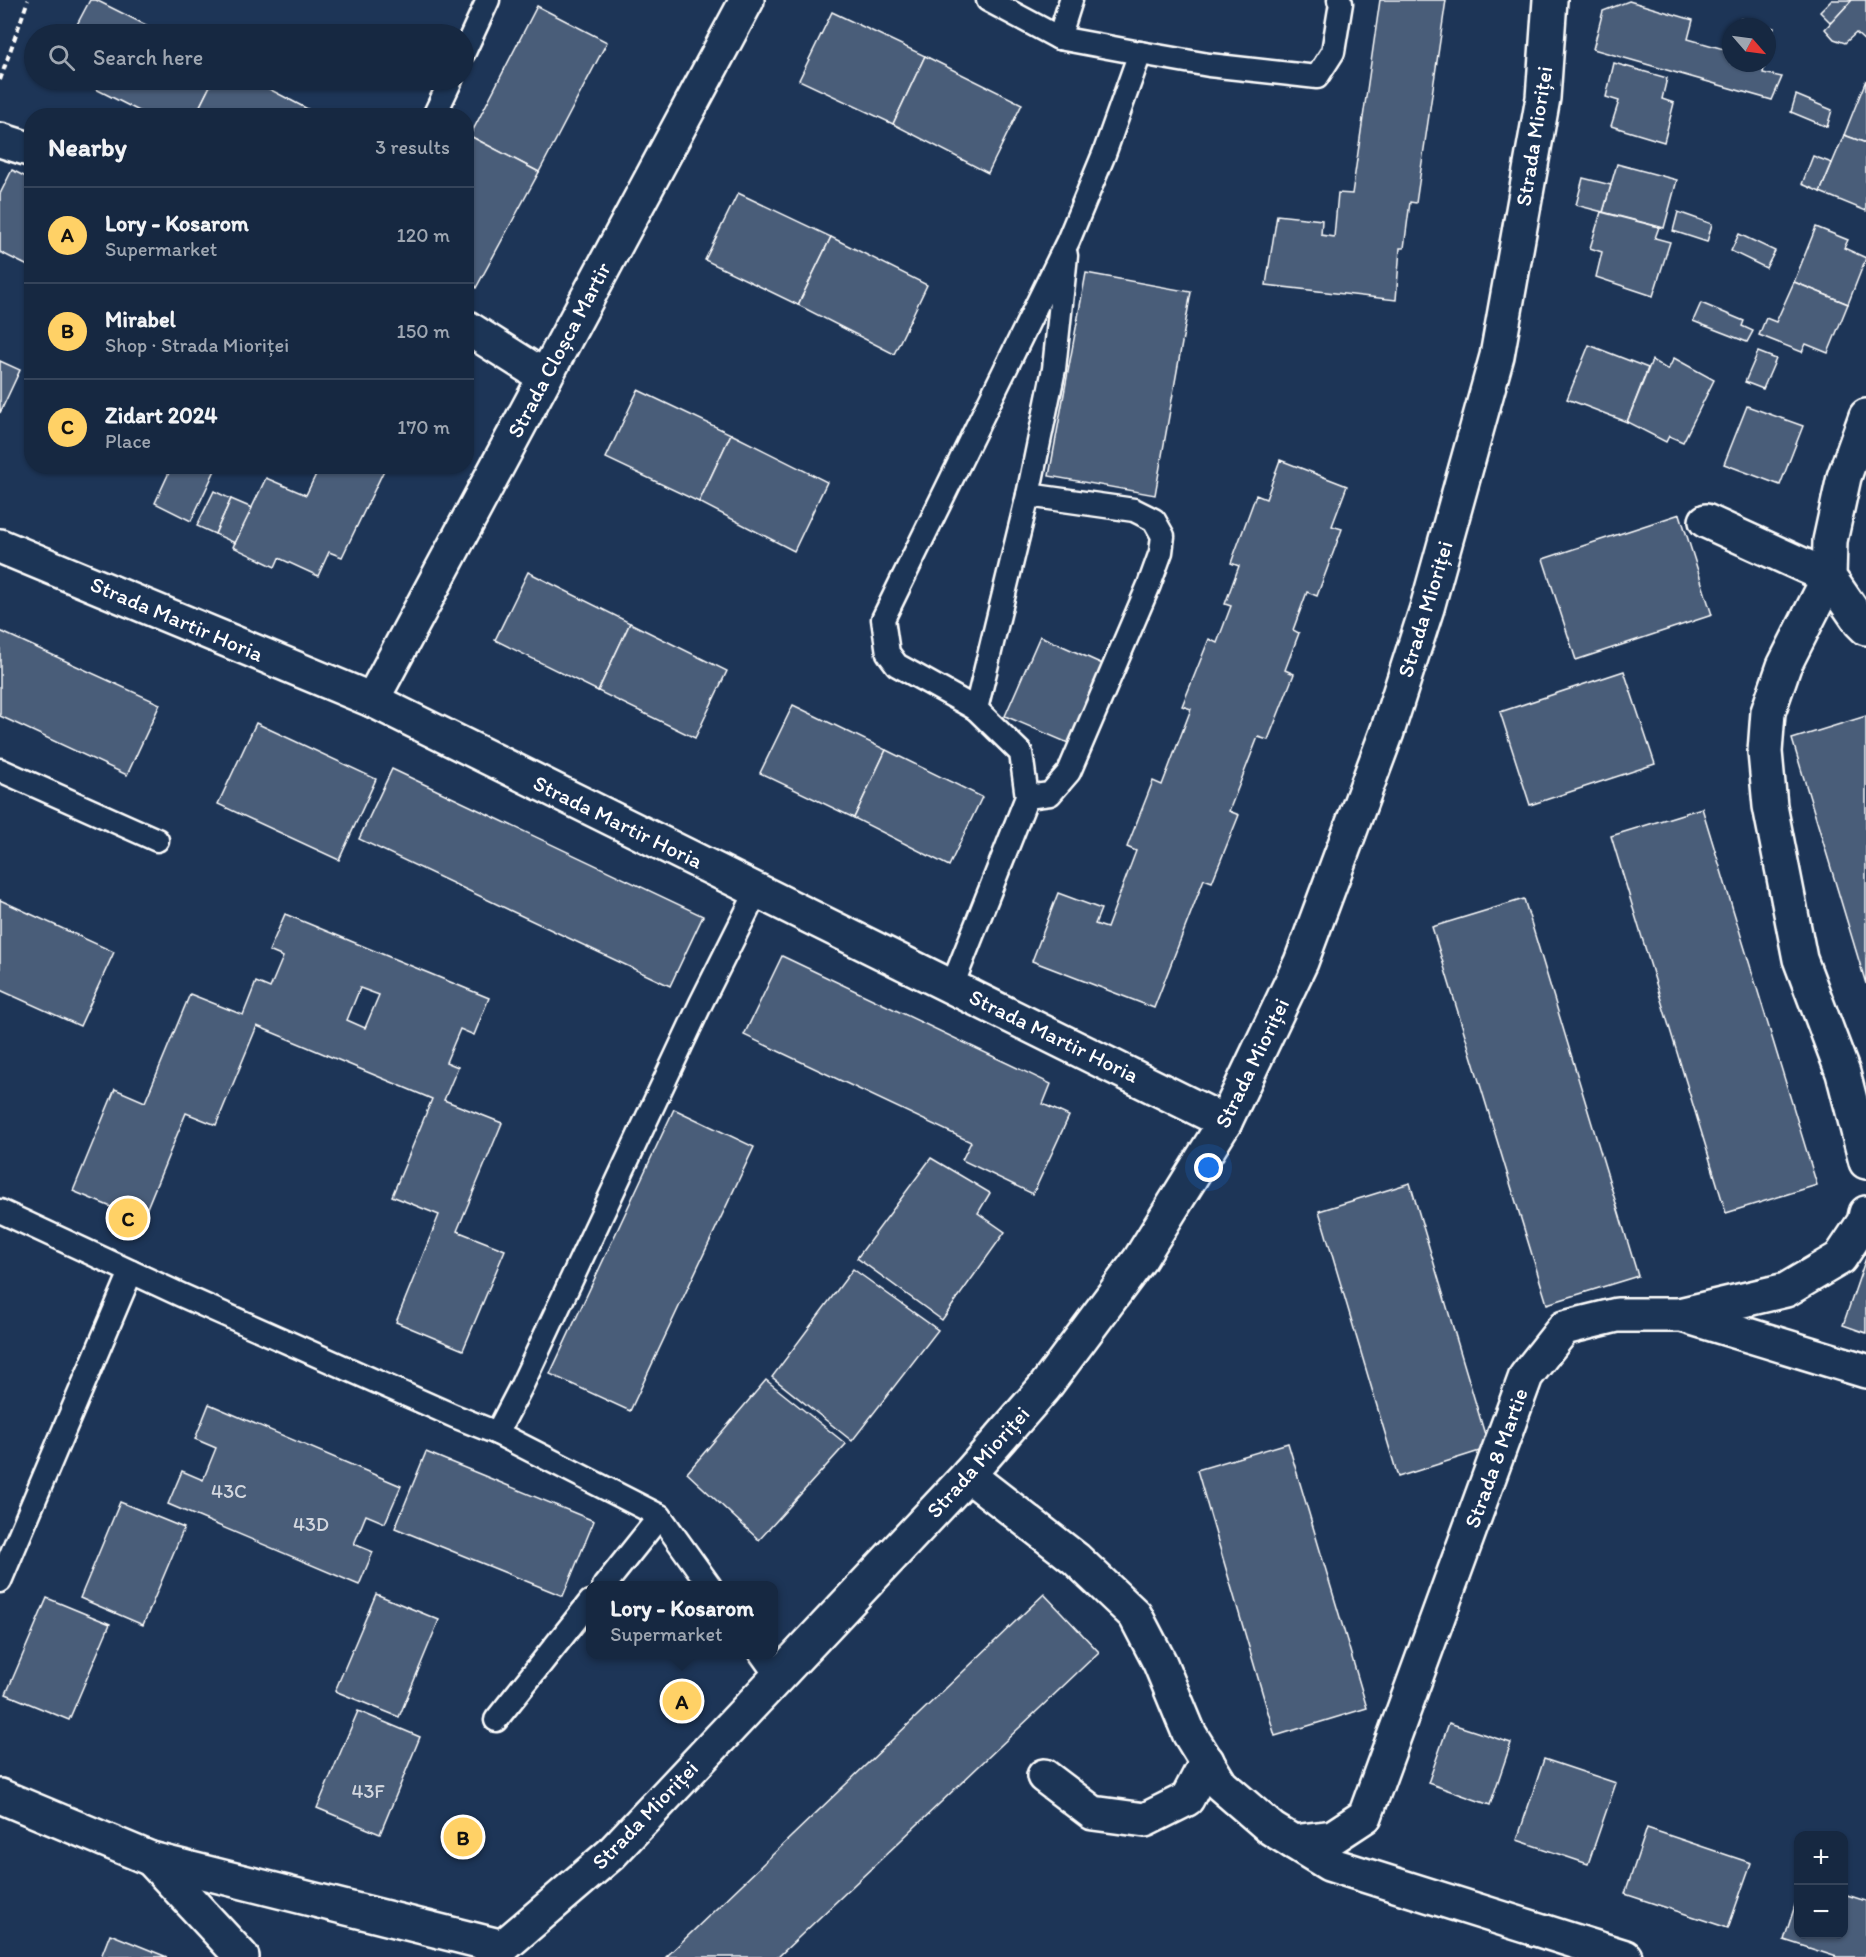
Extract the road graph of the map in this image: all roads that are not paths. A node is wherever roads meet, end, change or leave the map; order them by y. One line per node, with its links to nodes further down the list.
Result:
1 (488, 0): 7 (lane)
2 (747, 0): 16 (street, Strada Cloșca Martir)
3 (988, 0): 8 (lane)
4 (1071, 0): 8 (lane)
5 (1339, 0): 9 (lane)
6 (1550, 0): 30 (street, Strada Mioriței)
7 (474, 30)
8 (1059, 38): 9 (lane)
9 (1140, 53): 14 (lane)
10 (446, 90): 11 (lane)
11 (438, 108)
12 (0, 140): 13 (street)
13 (24, 148)
14 (1068, 241): 18 (lane); 24 (lane)
15 (474, 332): 16 (street)
16 (545, 377): 23 (street, Strada Cloșca Martir)
17 (1866, 416): 21 (street)
18 (1028, 495): 24 (lane); 26 (lane)
19 (1706, 521): 21 (street)
20 (0, 546): 23 (street, Strada Martir Horia)
21 (1829, 577): 22 (street); 31 (street)
22 (1866, 628)
23 (372, 700): 28 (street, Strada Martir Horia)
24 (976, 709): 26 (lane)
25 (0, 770): 27 (lane)
26 (1027, 797): 29 (lane)
27 (158, 840)
28 (757, 891): 29 (street, Strada Martir Horia); 37 (lane)
29 (952, 986): 30 (street, Strada Martir Horia)
30 (1225, 1122): 38 (street, Strada Mioriței)
31 (1866, 1162)
32 (0, 1211): 34 (lane)
33 (1866, 1213): 35 (street)
34 (131, 1272): 37 (lane); 40 (lane)
35 (1682, 1315): 36 (street, Strada 8 Martie); 50 (street, Strada 8 Martie)
36 (1866, 1371)
37 (497, 1433): 39 (lane)
38 (968, 1475): 44 (street, Strada Mioriței); 47 (street)
39 (660, 1516): 41 (lane); 42 (lane)
40 (1, 1577)
41 (608, 1581)
42 (706, 1581)
43 (586, 1608): 46 (lane)
44 (778, 1657)
45 (769, 1666): 52 (street, Strada Mioriței)
46 (496, 1720)
47 (1207, 1761): 48 (street); 50 (street)
48 (1044, 1776)
49 (0, 1797): 51 (street)
50 (1293, 1842): 54 (street)
51 (151, 1859): 52 (street); 53 (street)
52 (497, 1952)
53 (242, 1957)
54 (1625, 1957)

